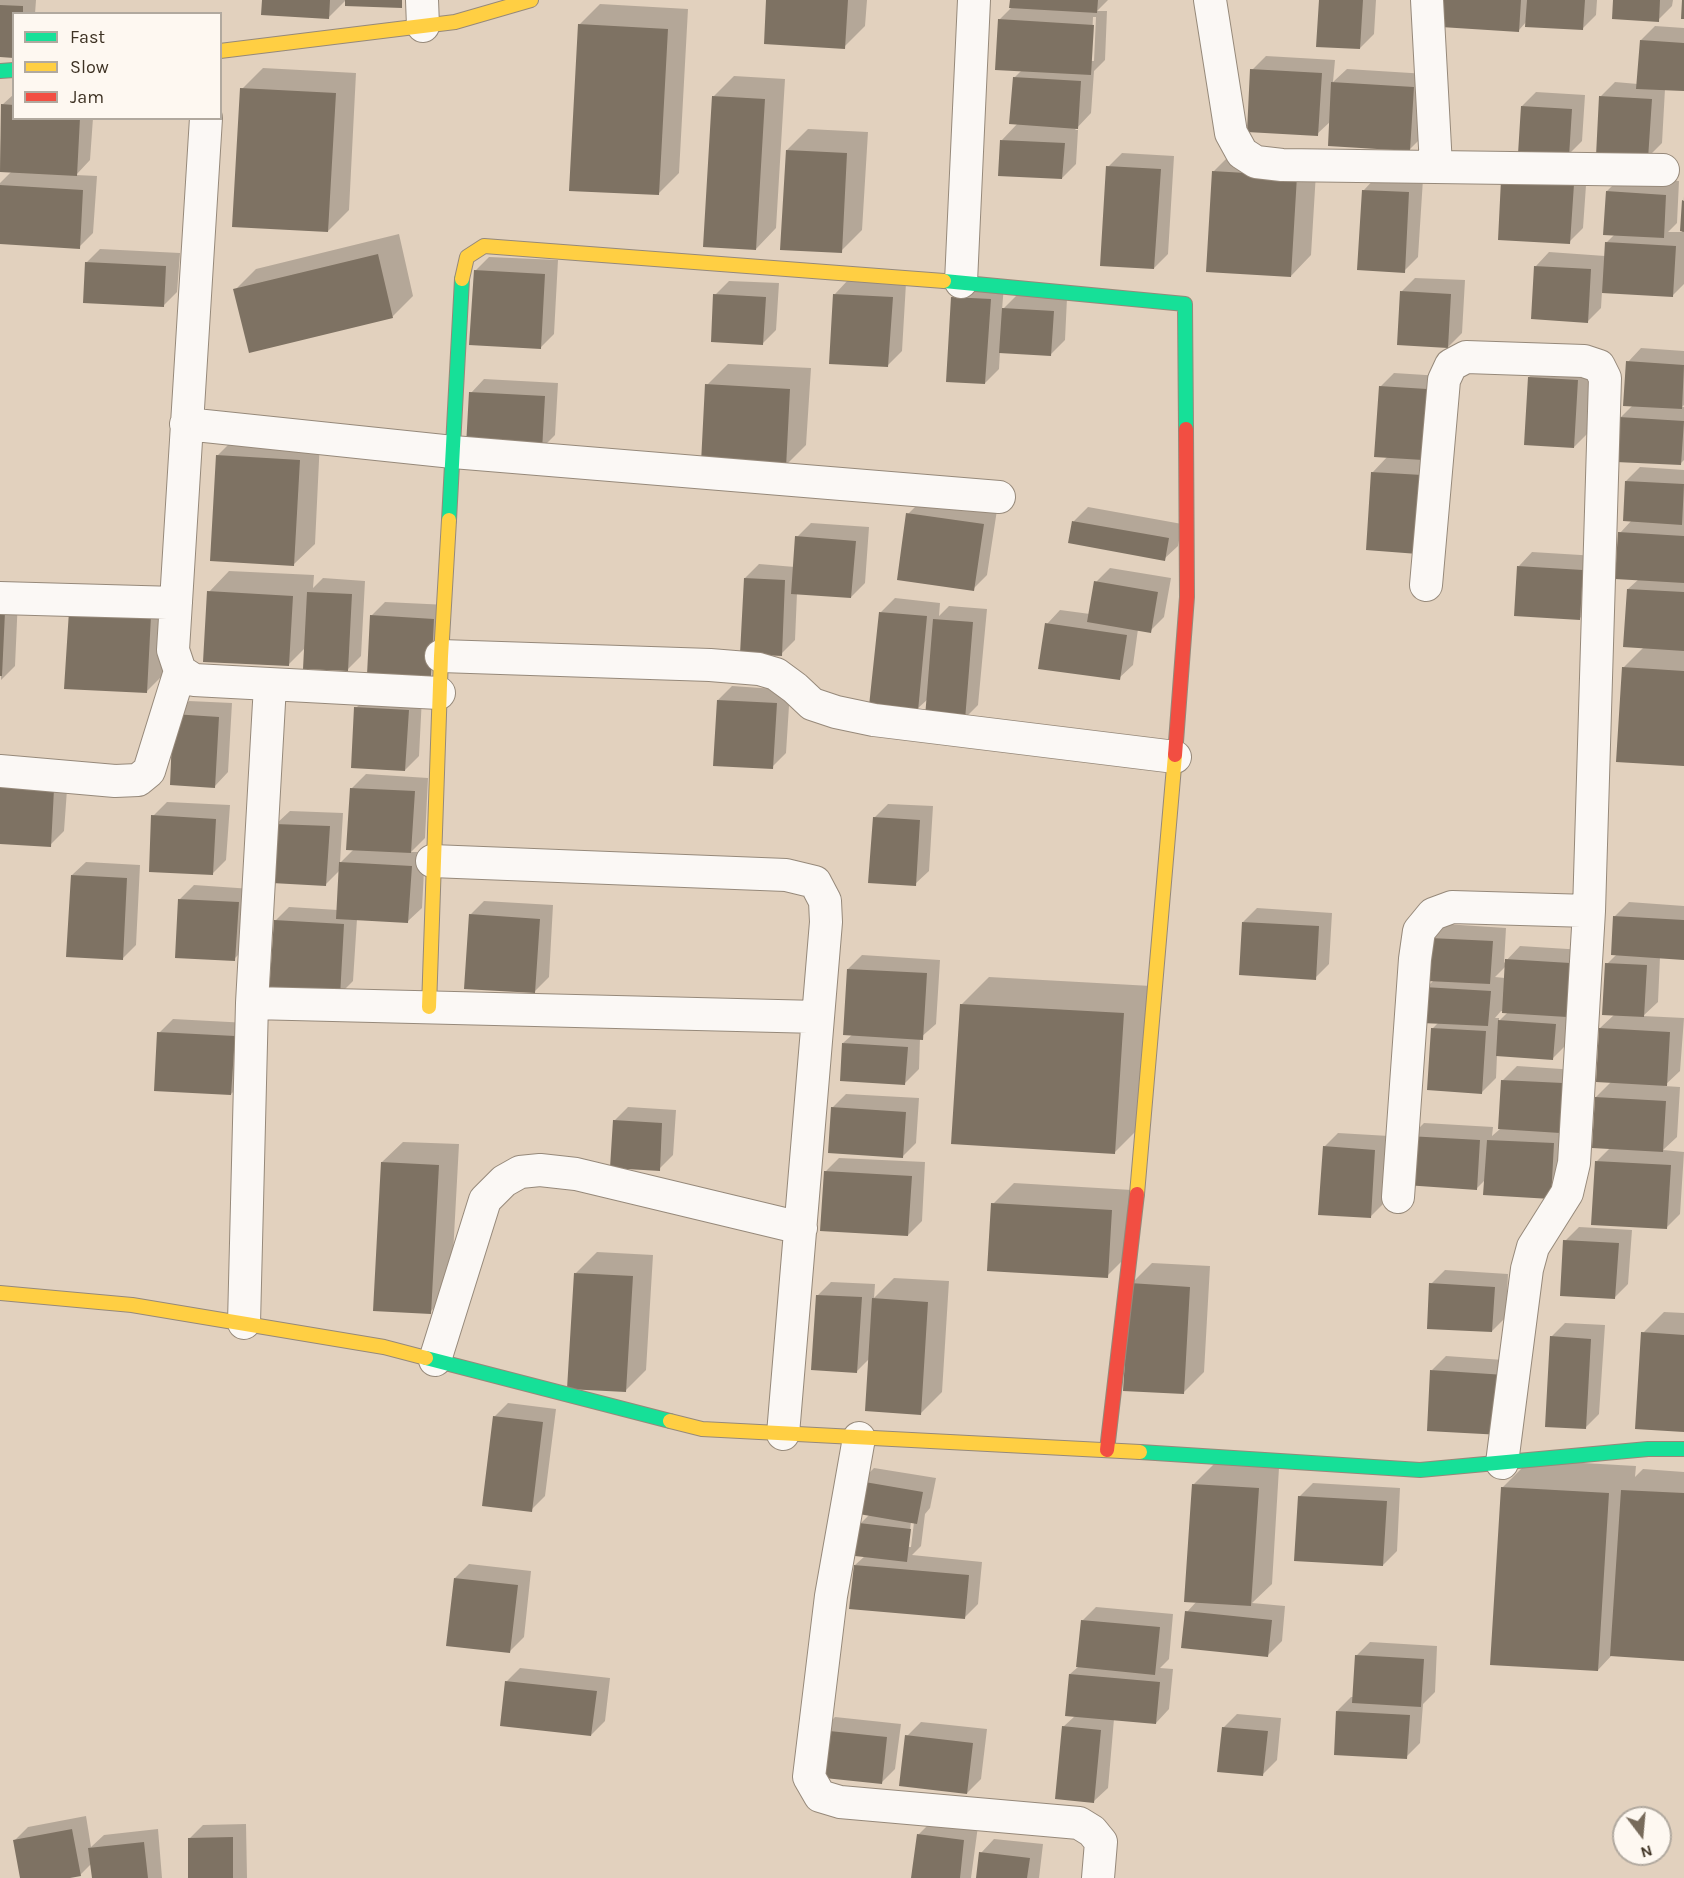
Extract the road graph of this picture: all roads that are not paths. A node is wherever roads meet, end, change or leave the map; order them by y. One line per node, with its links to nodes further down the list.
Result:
1 (531, 0): 5 (street)
2 (974, 0): 10 (street)
3 (1210, 0): 8 (street)
4 (1427, 0): 8 (street)
5 (423, 13): 6 (street)
6 (222, 51)
7 (206, 120): 11 (street)
8 (1436, 166): 9 (street)
9 (1663, 170)
10 (962, 282): 12 (street); 21 (street)
11 (186, 424): 12 (street); 16 (street)
12 (453, 452): 13 (street); 17 (street)
13 (999, 497)
14 (1426, 585): 24 (street)
15 (0, 598): 16 (street)
16 (176, 603): 18 (street)
17 (441, 656): 20 (street); 21 (street)
18 (180, 671): 19 (street); 22 (street)
19 (270, 685): 20 (street); 25 (street)
20 (439, 693): 23 (street)
21 (1175, 757): 36 (street)
22 (0, 771)
23 (432, 861): 26 (street); 27 (street)
24 (1589, 911): 28 (street); 37 (street)
25 (252, 1003): 26 (street); 31 (street)
26 (429, 1007): 27 (street)
27 (818, 1017): 29 (street)
28 (1398, 1197)
29 (801, 1228): 32 (street); 33 (street)
30 (0, 1293): 31 (street)
31 (244, 1323): 32 (street)
32 (435, 1360): 33 (street)
33 (783, 1434): 34 (street)
34 (859, 1438): 36 (street); 38 (street)
35 (1684, 1449): 37 (street)
36 (1107, 1450): 37 (street)
37 (1502, 1463)
38 (1098, 1878)

